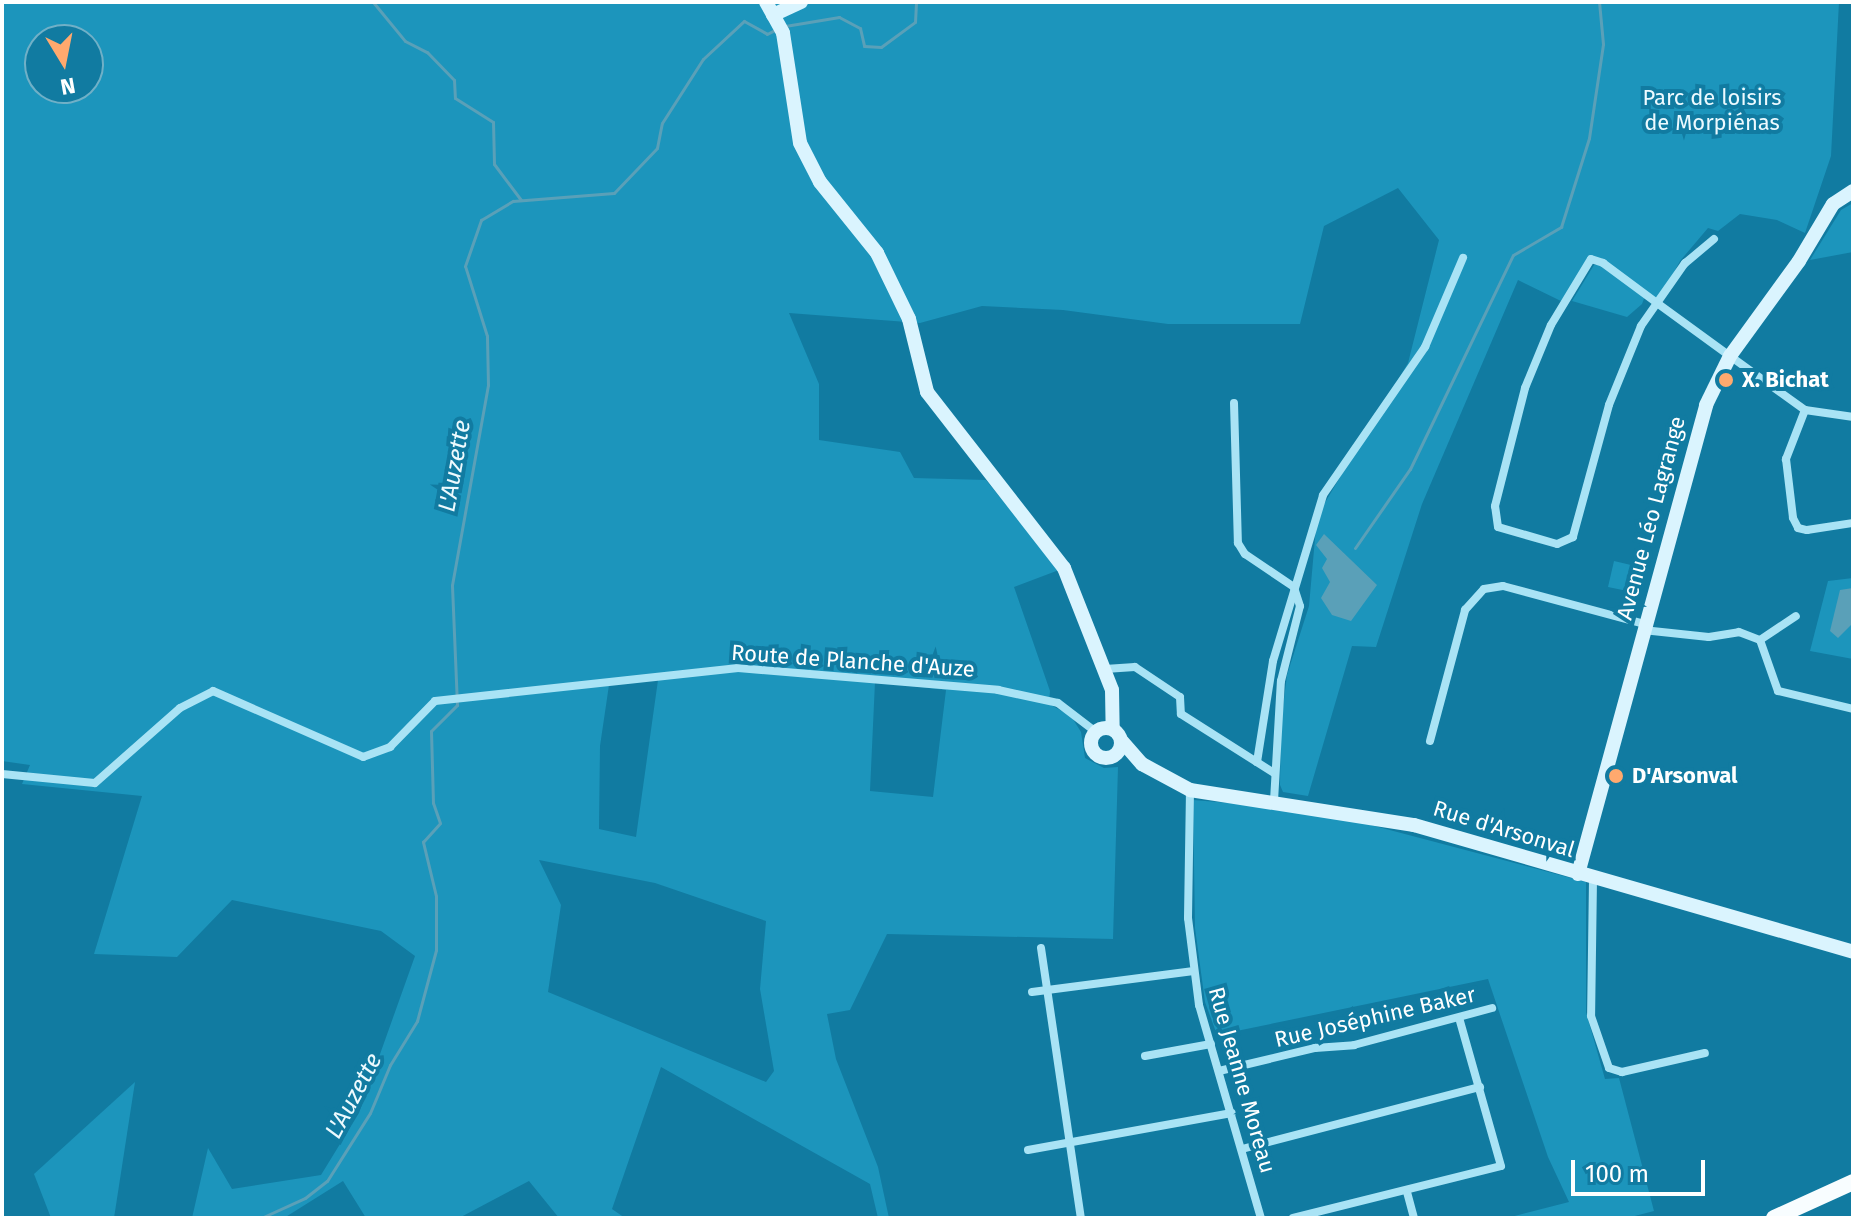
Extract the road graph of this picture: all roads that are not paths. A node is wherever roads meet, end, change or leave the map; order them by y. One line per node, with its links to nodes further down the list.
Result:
1 (801, 2): 2 (street)
2 (775, 18): 16 (street)
3 (1853, 191): 7 (street, Avenue Léo Lagrange)
4 (1714, 239): 6 (street)
5 (1463, 258): 12 (street)
6 (1657, 303): 6 (street); 7 (street)
7 (1730, 356): 9 (street); 14 (street, Avenue Léo Lagrange)
8 (1234, 403): 12 (street)
9 (1805, 410): 10 (street); 11 (street)
10 (1853, 417)
11 (1853, 523)
12 (1294, 587): 22 (street); 24 (street)
13 (1796, 616): 15 (street)
14 (1644, 627): 15 (street); 20 (street); 28 (street, Avenue Léo Lagrange)
15 (1760, 640): 17 (street)
16 (1105, 669): 19 (street); 22 (street)
17 (1853, 709)
18 (1096, 732): 19 (street); 21 (street); 25 (street, Route de Planche d'Auze)
19 (1117, 735): 21 (street); 23 (street, Rue d'Arsonval)
20 (1430, 741)
21 (1110, 757): 23 (street, Rue d'Arsonval)
22 (1257, 762): 24 (street)
23 (1142, 764): 26 (street, Rue d'Arsonval)
24 (1274, 773): 27 (street)
25 (2, 774)
26 (1190, 790): 27 (street, Rue d'Arsonval); 31 (street)
27 (1274, 801): 28 (street, Rue d'Arsonval)
28 (1586, 877): 30 (street, Rue d'Arsonval); 37 (street)
29 (1041, 948): 32 (street)
30 (1853, 952)
31 (1194, 971): 32 (street, Rue Jeanne Moreau); 36 (street, Rue Jeanne Moreau)
32 (1048, 990): 33 (street, Rue Jeanne Moreau); 42 (street)
33 (1032, 992)
34 (1492, 1008): 35 (street, Rue Joséphine Baker)
35 (1459, 1018): 39 (street, Rue Joséphine Baker); 40 (street)
36 (1211, 1044): 38 (street); 39 (street, Rue Jeanne Moreau)
37 (1705, 1053)
38 (1145, 1056)
39 (1219, 1071): 41 (street, Rue Jeanne Moreau)
40 (1480, 1087): 43 (street); 46 (street)
41 (1232, 1113): 42 (street); 43 (street, Rue Jeanne Moreau)
42 (1068, 1143): 44 (street); 47 (street)
43 (1242, 1149): 48 (street, Rue Jeanne Moreau)
44 (1028, 1150)
45 (1853, 1182): 51 (main road)
46 (1407, 1192): 49 (street); 50 (street)
47 (1081, 1218)
48 (1261, 1218)
49 (1293, 1218)
50 (1414, 1218)
51 (1774, 1218)

